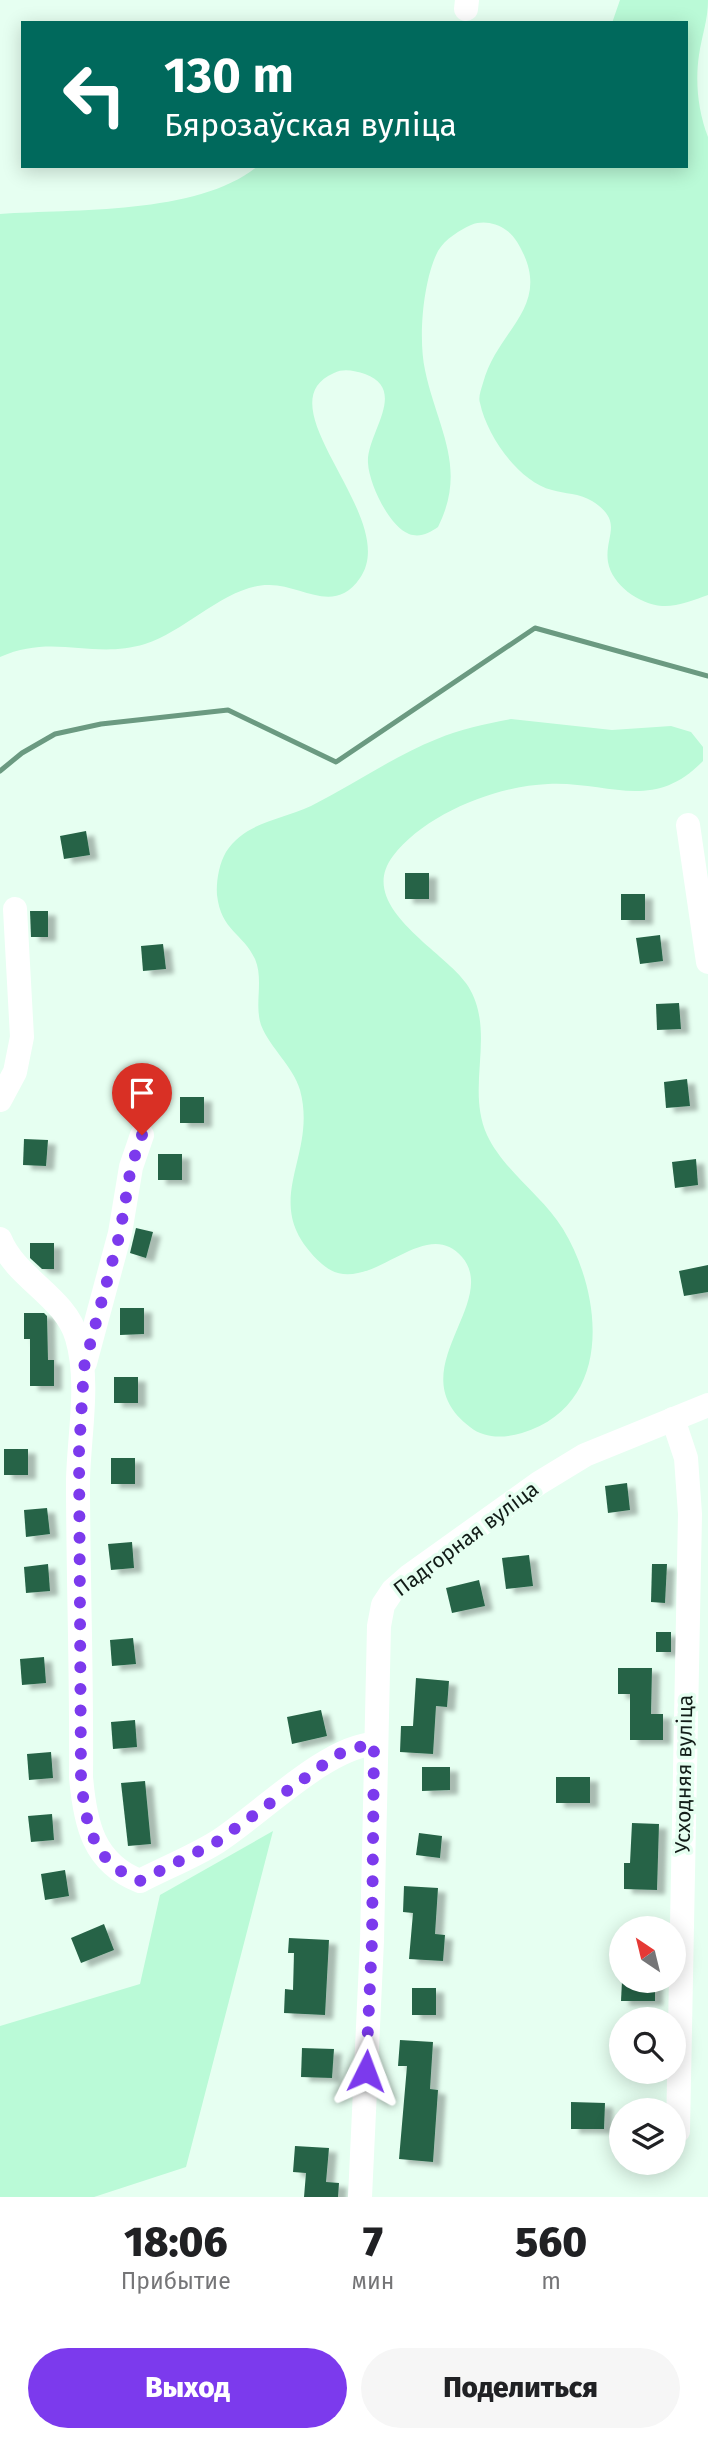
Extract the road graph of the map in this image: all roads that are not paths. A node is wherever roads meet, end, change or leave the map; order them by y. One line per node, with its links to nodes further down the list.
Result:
1 (688, 825): 3 (street)
2 (15, 909): 4 (street)
3 (708, 962)
4 (0, 1100)
5 (142, 1135): 7 (street)
6 (0, 1239): 7 (street)
7 (84, 1367): 10 (street)
8 (708, 1405): 9 (street, Падгорная вуліца)
9 (673, 1419): 10 (street, Падгорная вуліца); 11 (street, Усходняя вуліца)
10 (374, 1744): 12 (street, Падгорная вуліца)
11 (679, 2098)
12 (360, 2197)

